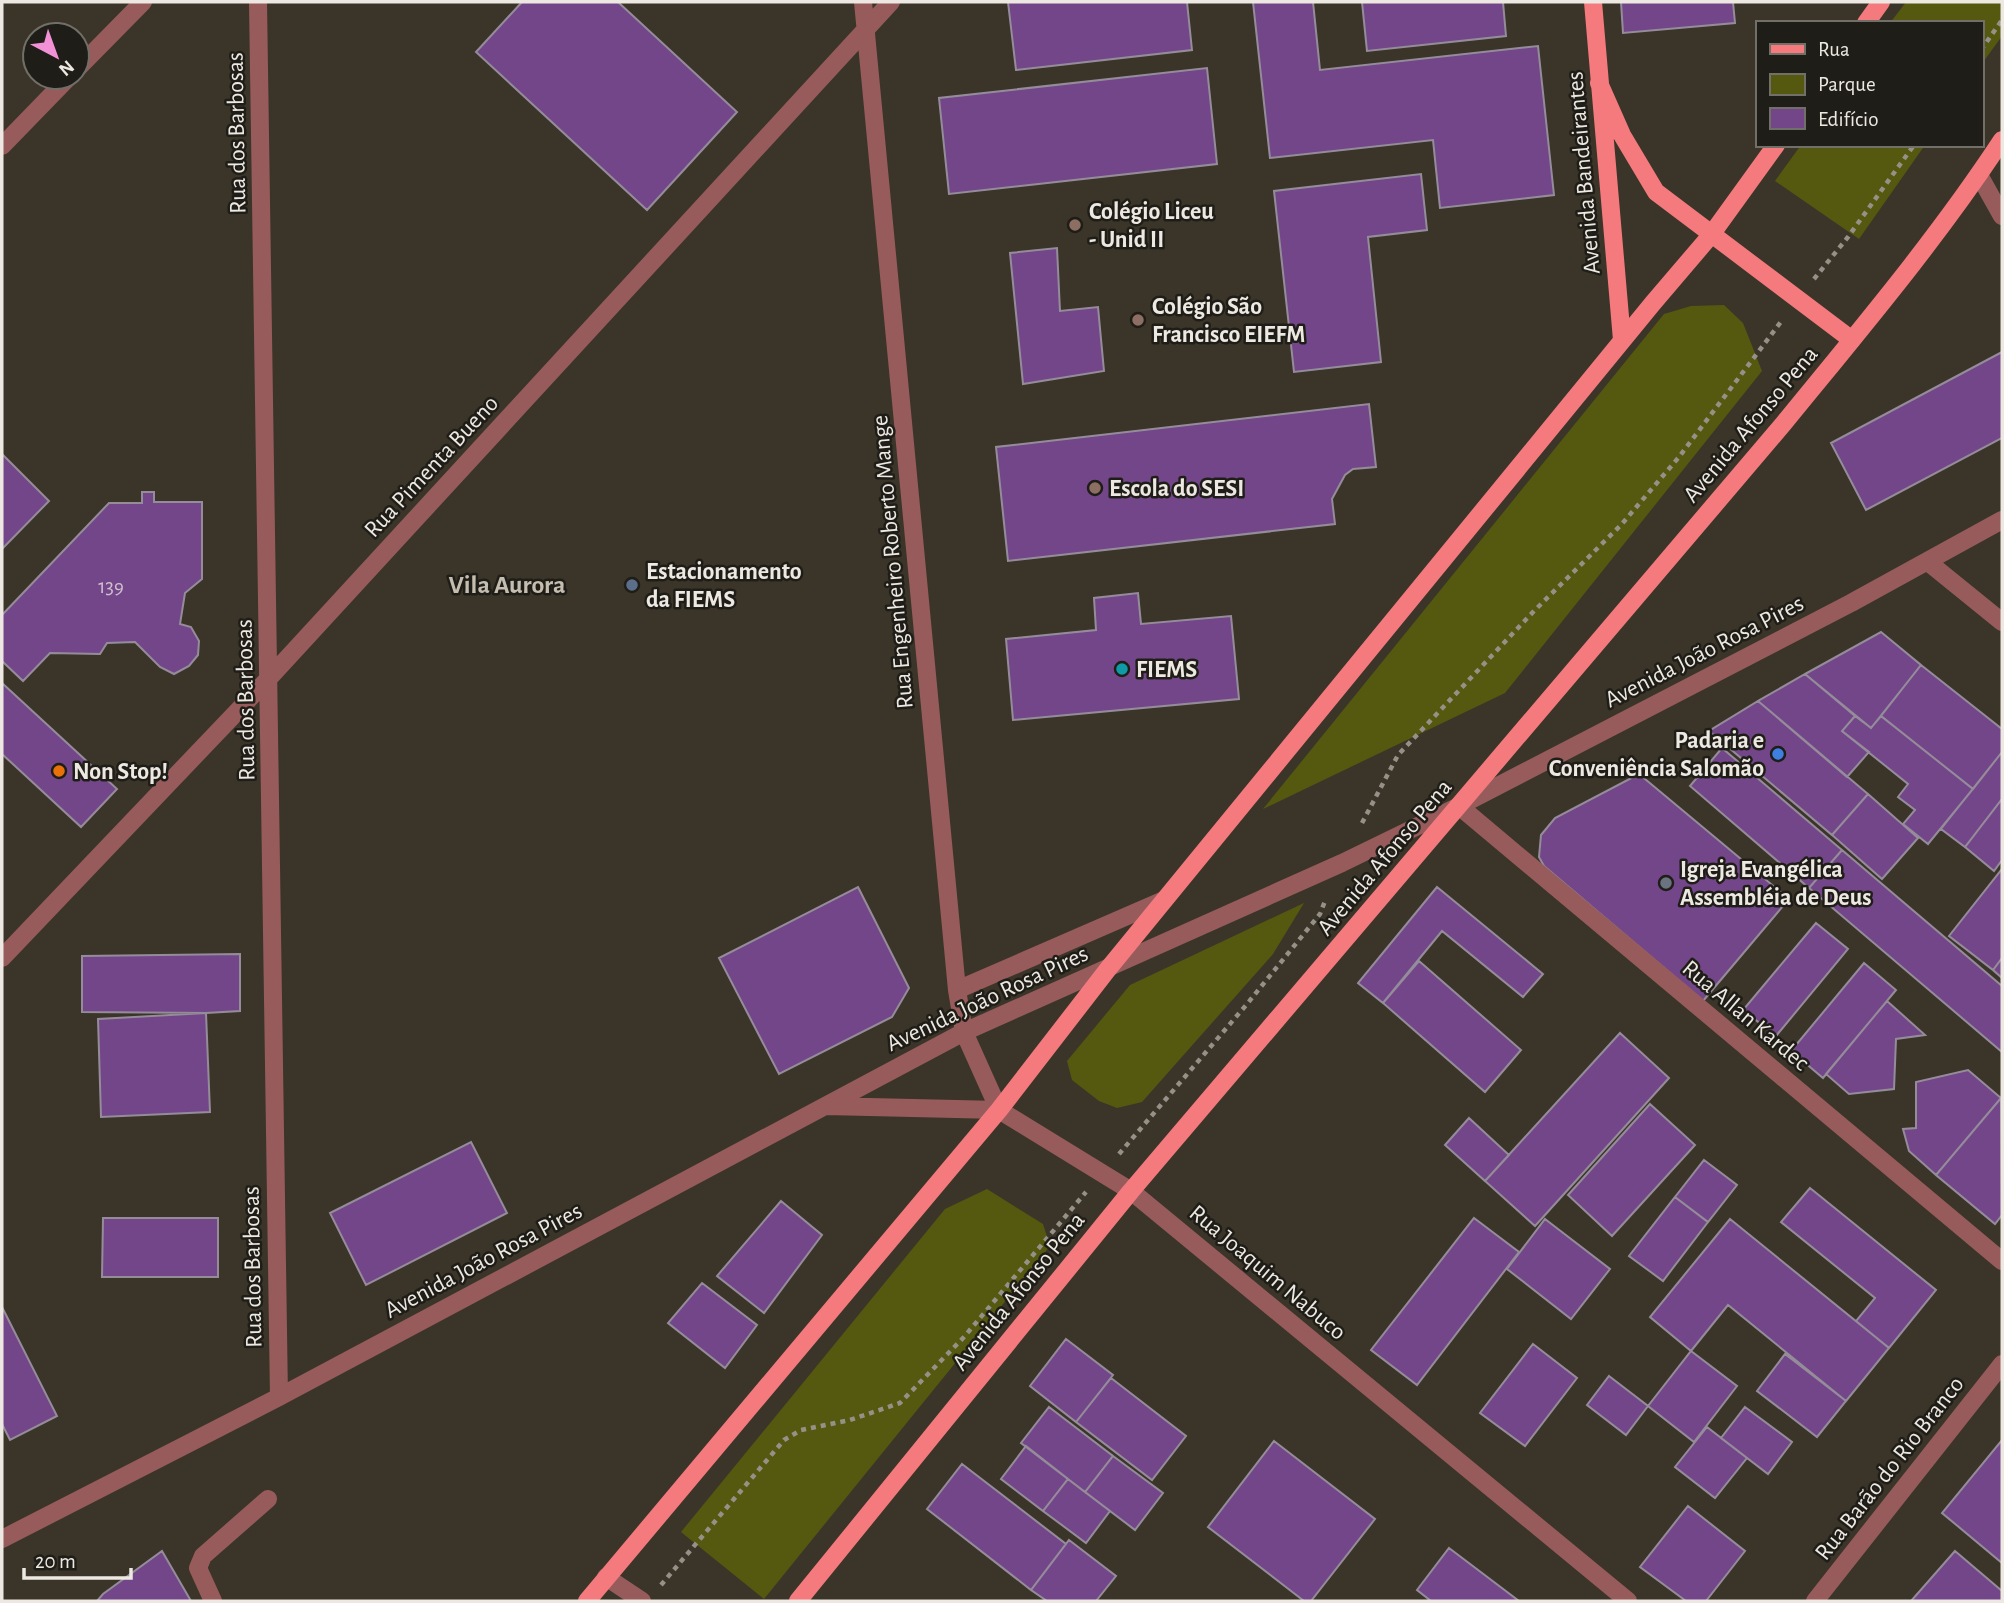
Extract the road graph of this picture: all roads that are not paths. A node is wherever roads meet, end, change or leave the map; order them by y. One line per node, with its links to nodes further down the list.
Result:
1 (144, 2): 9 (street)
2 (258, 2): 23 (street, Rua dos Barbosas)
3 (863, 2): 8 (street, Rua Engenheiro Roberto Mange)
4 (891, 2): 8 (street, Rua Pimenta Bueno)
5 (1593, 2): 10 (main road, Avenida Bandeirantes)
6 (1881, 2): 7 (main road)
7 (1867, 21)
8 (866, 29): 23 (street, Rua Pimenta Bueno); 28 (street, Rua Engenheiro Roberto Mange)
9 (91, 55)
10 (1598, 83): 17 (main road); 18 (main road, Avenida Bandeirantes)
11 (55, 91): 13 (street)
12 (2002, 140): 15 (main road, Avenida Afonso Pena)
13 (2, 146)
14 (1775, 147): 17 (main road)
15 (1979, 175): 16 (street); 19 (main road, Avenida Afonso Pena)
16 (2002, 216)
17 (1712, 234): 18 (main road); 19 (main road)
18 (1622, 340): 25 (main road)
19 (1852, 340): 24 (main road, Avenida Afonso Pena)
20 (2002, 520): 21 (street, Avenida João Rosa Pires)
21 (1928, 562): 22 (street); 24 (street, Avenida João Rosa Pires)
22 (2002, 622)
23 (270, 677): 26 (street, Rua Pimenta Bueno); 35 (street, Rua dos Barbosas)
24 (1459, 806): 27 (street, Avenida João Rosa Pires); 32 (main road, Avenida Afonso Pena); 33 (street, Rua Allan Kardec)
25 (1164, 900): 27 (main road); 28 (street)
26 (2, 958)
27 (1108, 969): 29 (street, Avenida João Rosa Pires); 31 (main road)
28 (957, 990): 29 (street, Rua Engenheiro Roberto Mange)
29 (964, 1032): 30 (street, Avenida João Rosa Pires); 31 (street, Rua Engenheiro Roberto Mange)
30 (822, 1106): 31 (street); 35 (street, Avenida João Rosa Pires)
31 (999, 1110): 32 (street, Rua Joaquim Nabuco); 38 (main road)
32 (1131, 1191): 42 (main road, Avenida Afonso Pena); 43 (street, Rua Joaquim Nabuco)
33 (2002, 1261)
34 (2002, 1364): 44 (street, Rua Barão do Rio Branco)
35 (279, 1397): 37 (street, Avenida João Rosa Pires)
36 (268, 1499): 39 (street)
37 (2, 1539)
38 (606, 1577): 40 (main road); 41 (street)
39 (213, 1601)
40 (587, 1601)
41 (642, 1601)
42 (798, 1601)
43 (1628, 1601)
44 (1815, 1601)

